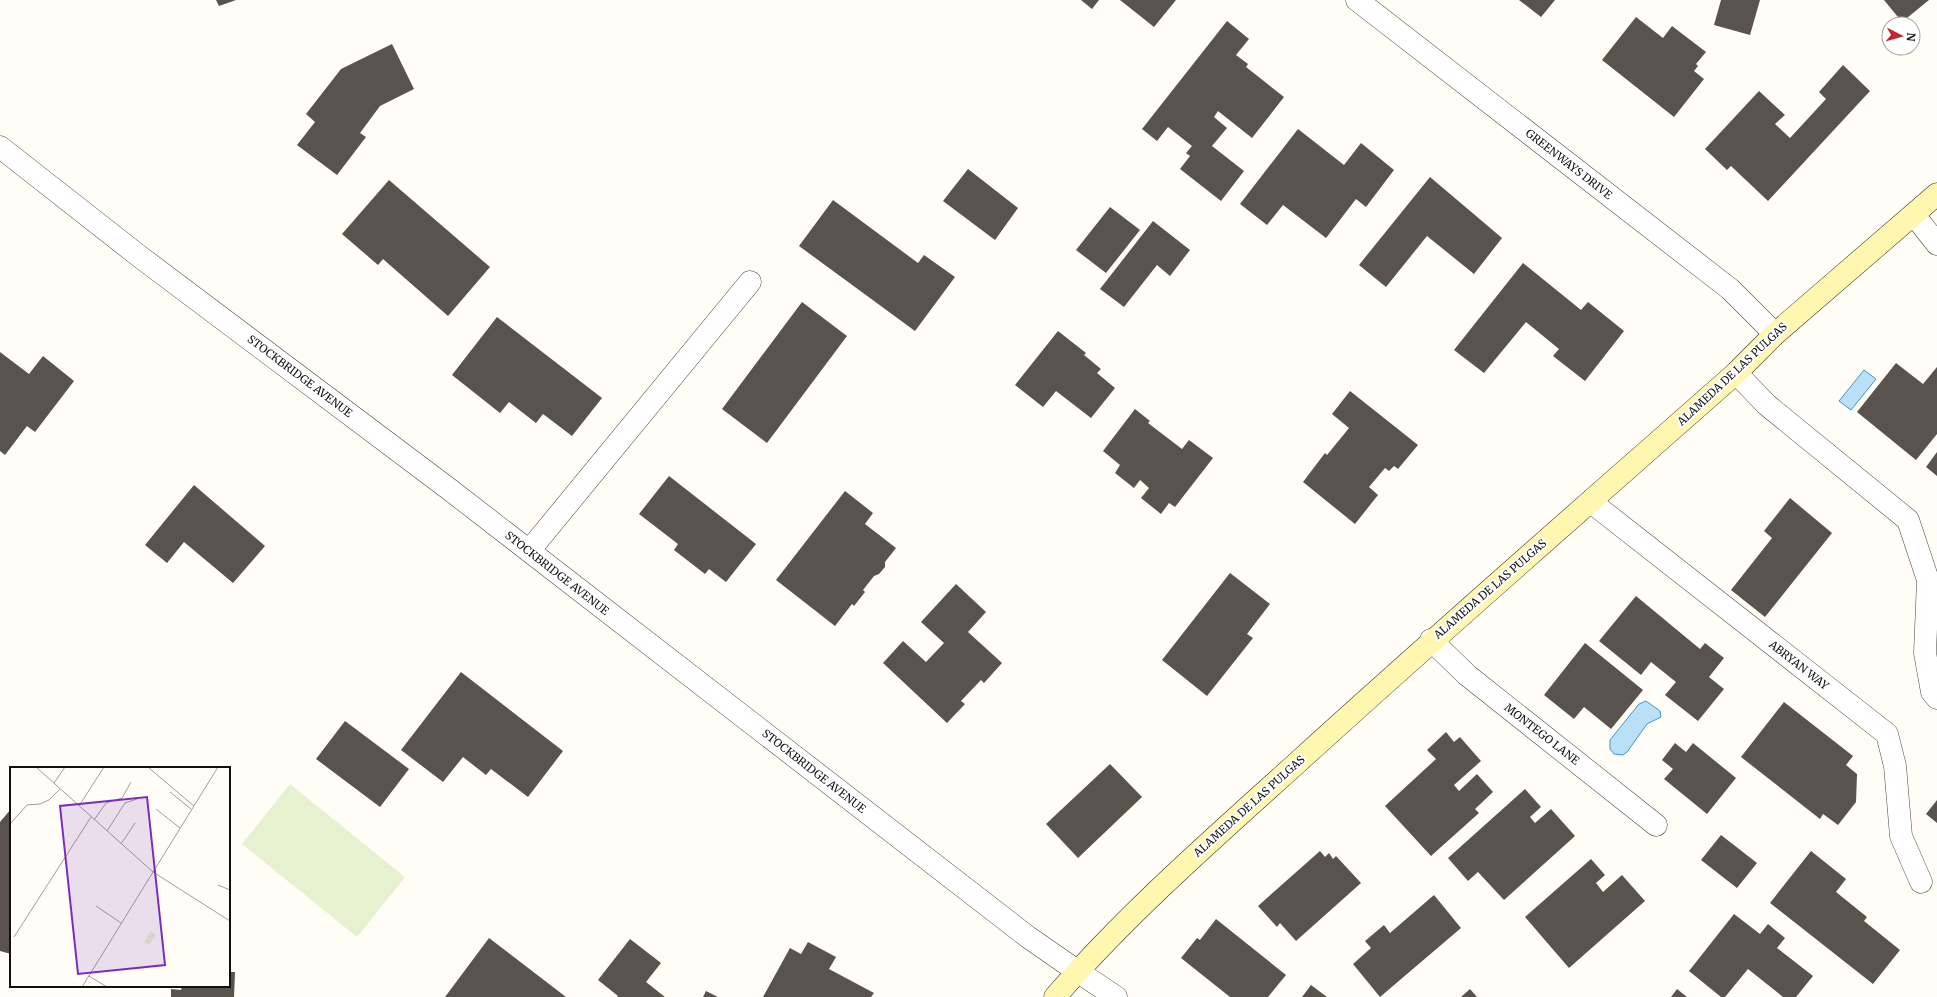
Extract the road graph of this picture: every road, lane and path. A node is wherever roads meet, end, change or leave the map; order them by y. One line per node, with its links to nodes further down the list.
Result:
1 (1356, 0): 7 (street, GREENWAYS DRIVE)
2 (0, 147): 10 (street, STOCKBRIDGE AVENUE)
3 (1937, 194): 4 (main road, ALAMEDA DE LAS PULGAS)
4 (1914, 215): 5 (street); 7 (main road, ALAMEDA DE LAS PULGAS)
5 (1937, 244)
6 (750, 282): 10 (street)
7 (1775, 334): 8 (main road, ALAMEDA DE LAS PULGAS)
8 (1736, 373): 9 (main road, ALAMEDA DE LAS PULGAS); 12 (street)
9 (1591, 502): 11 (main road, ALAMEDA DE LAS PULGAS); 14 (street, ABRYAN WAY)
10 (529, 551): 15 (street, STOCKBRIDGE AVENUE)
11 (1432, 640): 13 (street, MONTEGO LANE); 15 (main road, ALAMEDA DE LAS PULGAS)
12 (1937, 698)
13 (1656, 825)
14 (1921, 882)
15 (1077, 971): 16 (main road, ALAMEDA DE LAS PULGAS); 17 (street, STOCKBRIDGE AVENUE)
16 (1055, 997)
17 (1116, 997)

